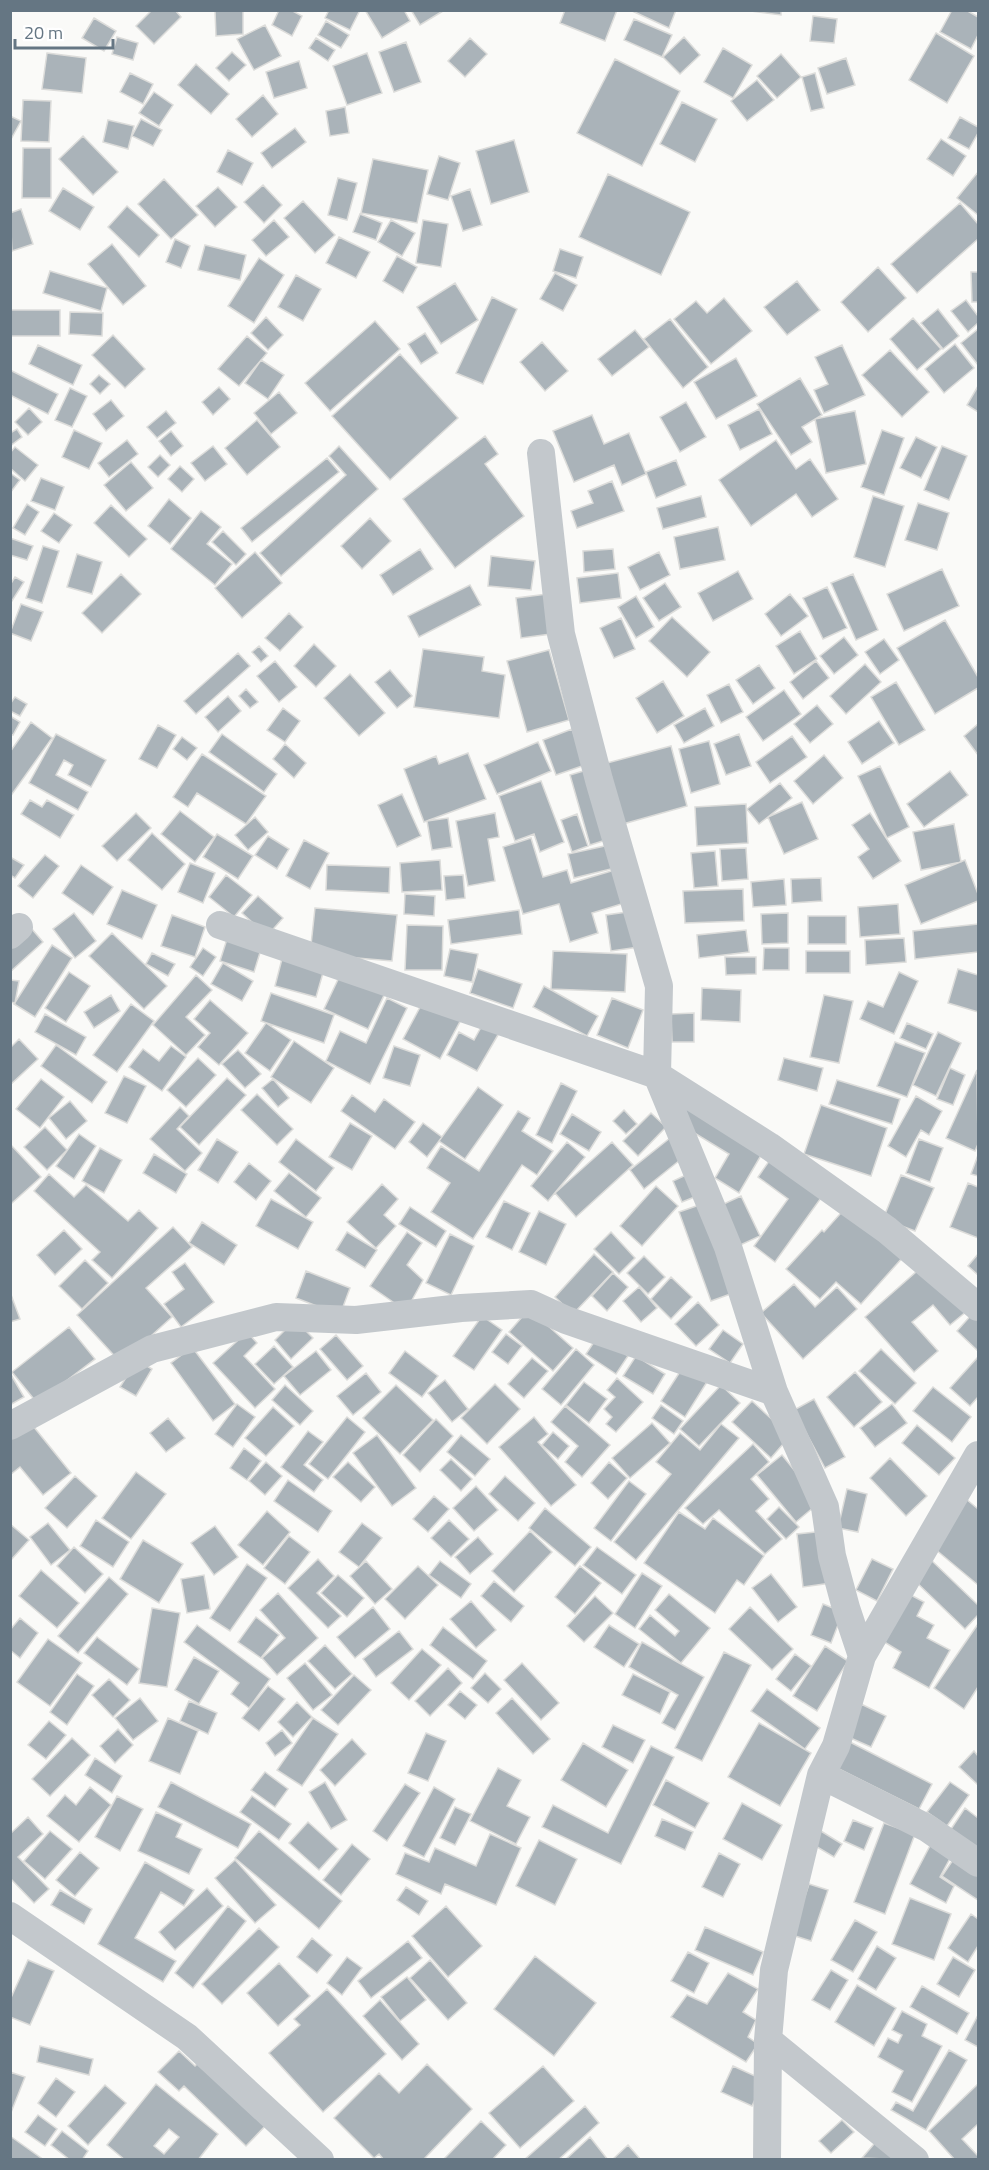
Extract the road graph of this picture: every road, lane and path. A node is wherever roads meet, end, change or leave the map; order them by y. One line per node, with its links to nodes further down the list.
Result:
1 (541, 453): 3 (street)
2 (220, 926): 3 (street)
3 (657, 1075): 4 (street); 5 (street)
4 (978, 1307)
5 (774, 1392): 6 (street); 8 (street)
6 (10, 1426)
7 (978, 1455): 8 (street)
8 (862, 1656): 9 (street)
9 (821, 1775): 10 (street); 12 (street)
10 (978, 1863)
11 (10, 1916): 13 (street)
12 (768, 2040): 14 (street); 15 (street)
13 (320, 2160)
14 (767, 2160)
15 (915, 2160)

